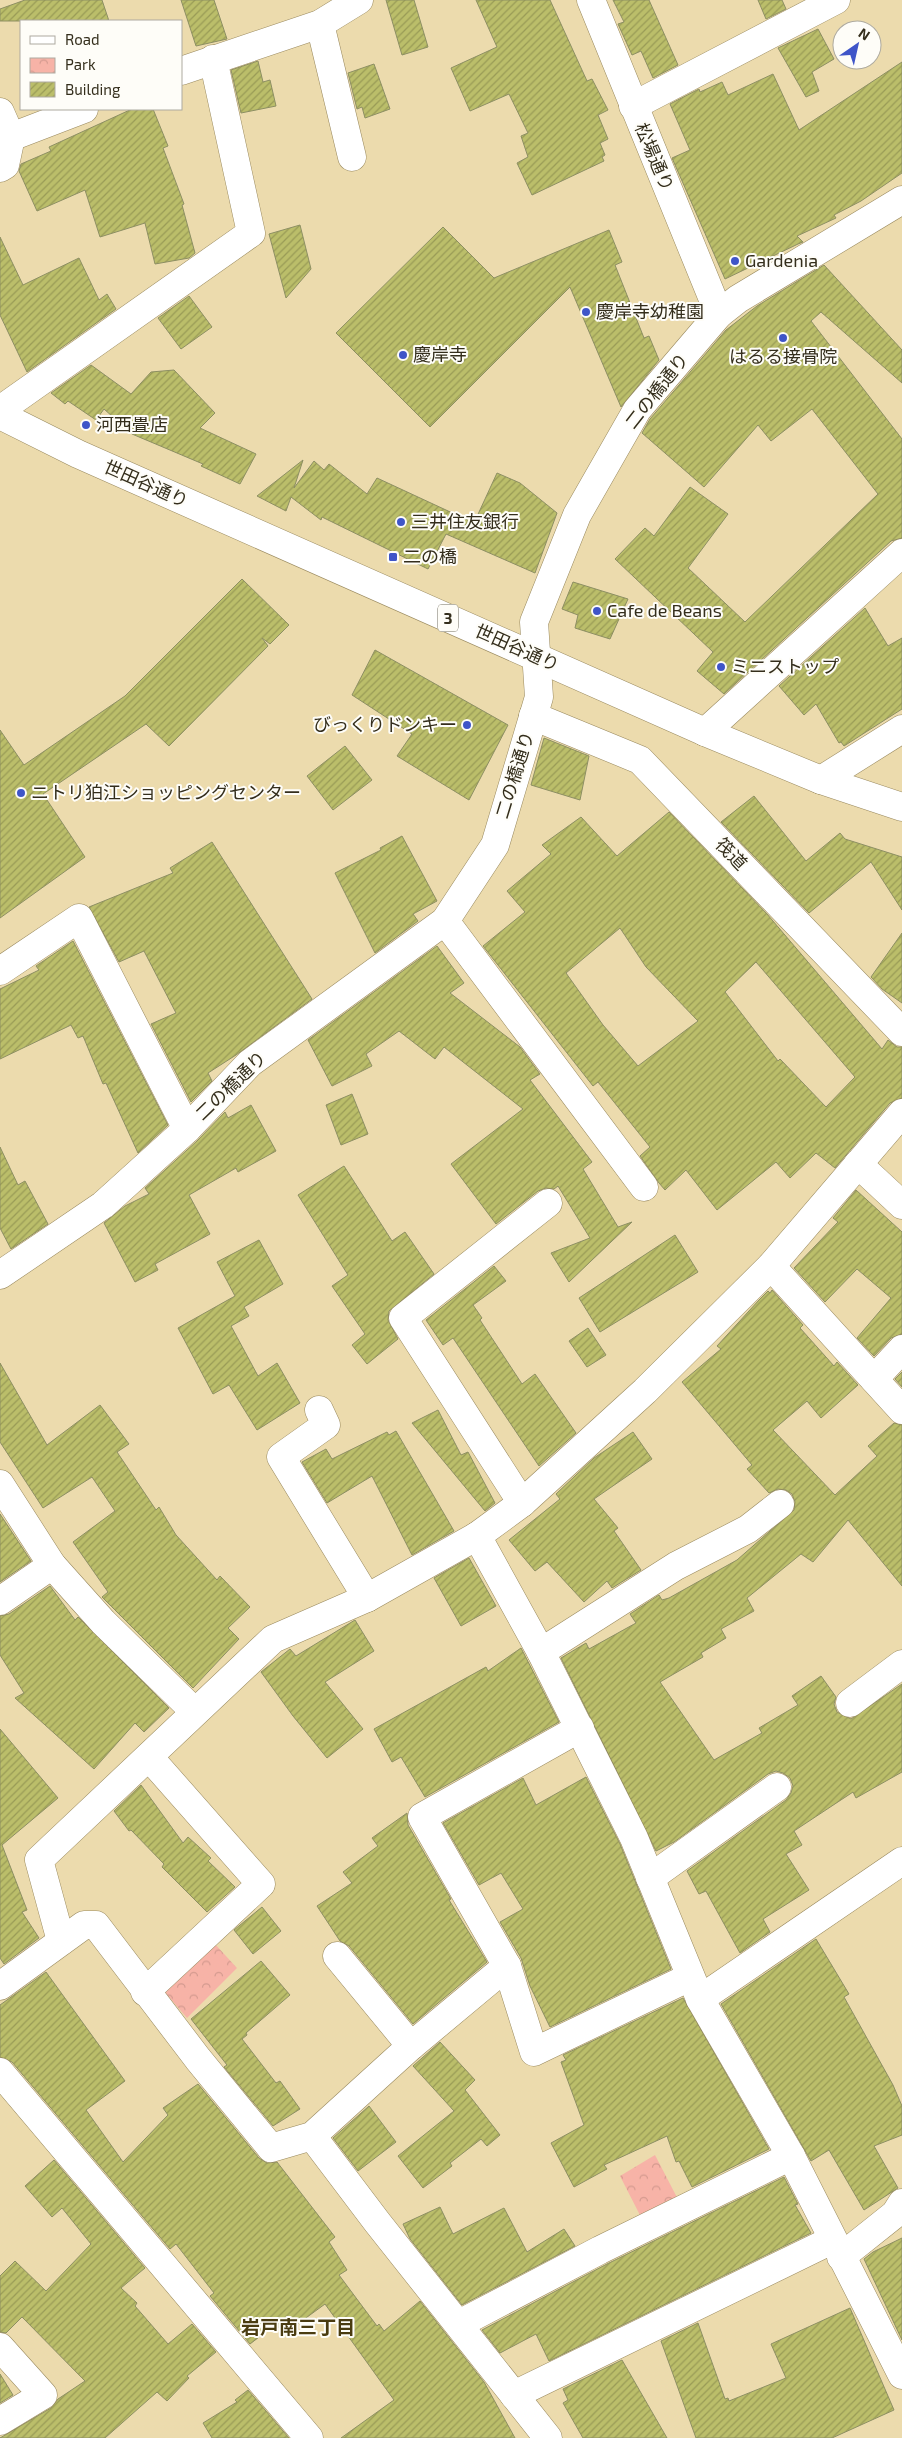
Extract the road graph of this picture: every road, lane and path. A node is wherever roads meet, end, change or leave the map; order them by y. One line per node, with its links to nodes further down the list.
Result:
1 (359, 0): 4 (street)
2 (592, 0): 7 (street, 松場通り)
3 (836, 0): 7 (street)
4 (320, 24): 5 (street); 11 (street)
5 (213, 58): 6 (street); 15 (street)
6 (182, 71)
7 (633, 106): 14 (street, 松場通り)
8 (81, 110): 10 (street)
9 (0, 112): 10 (street)
10 (11, 137): 12 (street)
11 (352, 157)
12 (0, 168)
13 (902, 200): 14 (street, 二の橋通り)
14 (720, 314): 18 (street, 二の橋通り)
15 (0, 410)
16 (0, 414): 18 (street, 世田谷通り / 3)
17 (902, 553): 21 (street)
18 (538, 658): 19 (street, 二の橋通り); 21 (street, 世田谷通り / 3)
19 (533, 716): 24 (street, 二の橋通り); 26 (street, 筏道)
20 (902, 728): 22 (street)
21 (705, 732): 22 (street, 世田谷通り / 3)
22 (821, 780): 23 (street, 世田谷通り / 3)
23 (902, 807)
24 (444, 921): 28 (street, 二の橋通り); 30 (street)
25 (0, 971): 28 (street)
26 (902, 1032)
27 (902, 1113): 29 (street)
28 (186, 1129): 34 (street, 二の橋通り)
29 (858, 1164): 32 (street); 33 (street)
30 (644, 1187)
31 (548, 1203): 40 (street)
32 (902, 1205)
33 (771, 1266): 36 (street); 40 (street)
34 (0, 1275)
35 (902, 1349): 36 (street)
36 (874, 1379): 38 (street)
37 (319, 1410): 44 (street)
38 (902, 1410)
39 (0, 1484): 43 (street)
40 (522, 1503): 42 (street)
41 (780, 1504): 46 (street)
42 (477, 1536): 44 (street); 46 (street)
43 (52, 1566): 45 (street); 49 (street)
44 (367, 1598): 49 (street)
45 (0, 1601)
46 (541, 1652): 50 (street)
47 (902, 1664): 48 (street)
48 (850, 1703)
49 (194, 1712): 51 (street)
50 (580, 1728): 54 (street); 57 (street)
51 (149, 1757): 55 (street); 60 (street)
52 (777, 1786): 54 (street)
53 (902, 1861): 59 (street)
54 (650, 1878): 59 (street)
55 (61, 1941): 58 (street); 60 (street)
56 (337, 1956): 61 (street)
57 (507, 1966): 59 (street); 61 (street)
58 (0, 1986)
59 (695, 1988): 64 (street)
60 (145, 1992): 63 (street)
61 (411, 2046): 63 (street)
62 (0, 2072): 72 (street)
63 (312, 2136): 67 (street)
64 (791, 2156): 66 (street); 67 (street)
65 (902, 2203): 66 (street)
66 (836, 2248): 69 (street); 70 (street)
67 (459, 2324): 70 (street)
68 (0, 2347): 71 (street)
69 (902, 2375)
70 (514, 2394): 73 (street)
71 (0, 2420)
72 (309, 2438)
73 (548, 2438)

